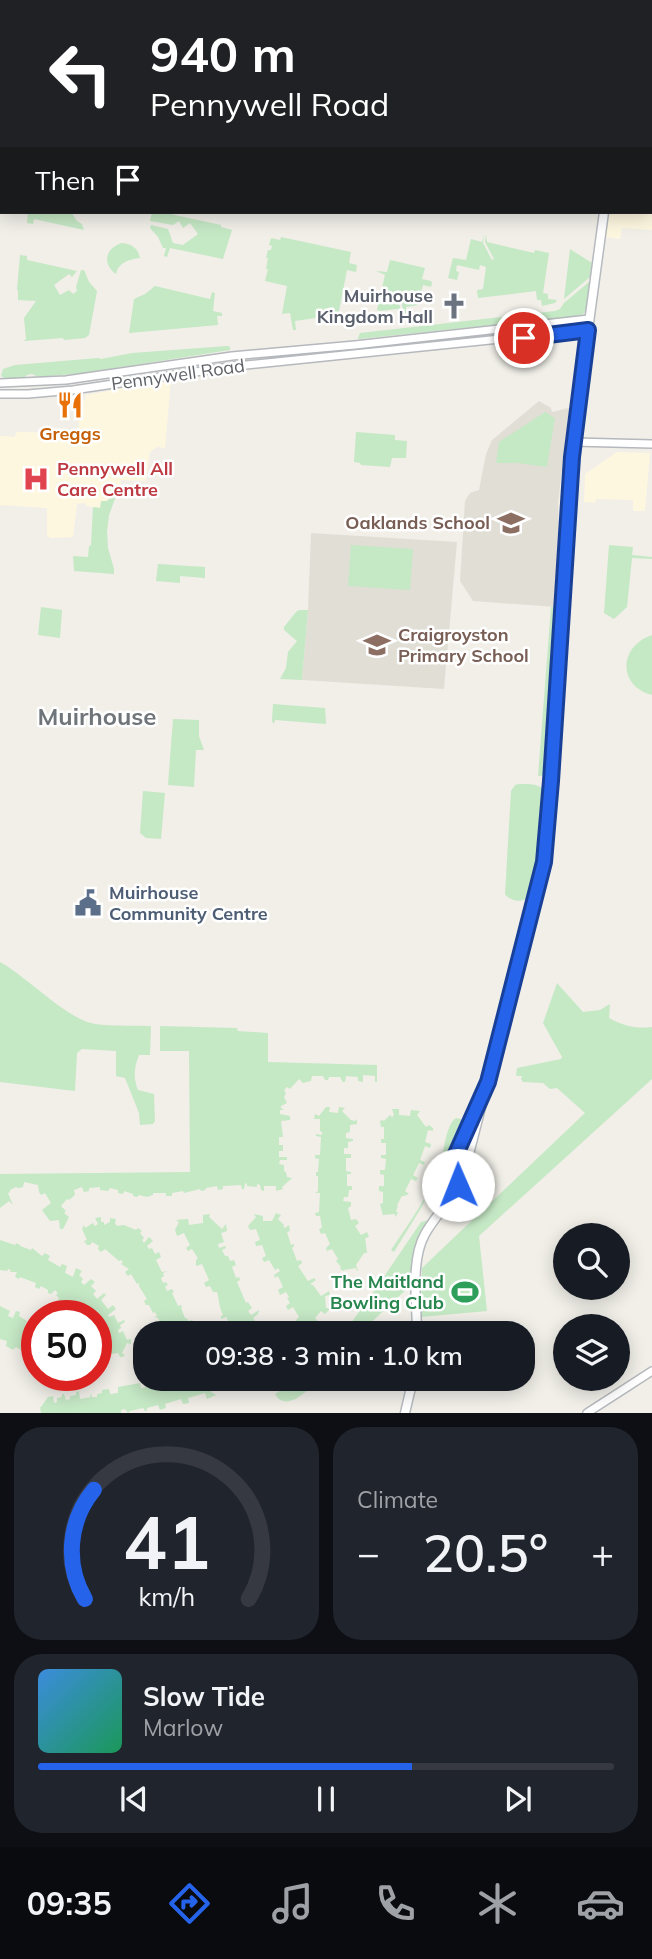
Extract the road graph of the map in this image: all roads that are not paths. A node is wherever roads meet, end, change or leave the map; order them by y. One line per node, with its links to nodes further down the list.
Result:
1 (604, 214): 2 (main road)
2 (589, 319): 3 (main road); 4 (street, Pennywell Road)
3 (588, 330): 5 (street, Pennywell Road); 8 (main road)
4 (355, 345): 5 (street); 6 (street, Pennywell Road)
5 (357, 355): 7 (street, Pennywell Road)
6 (0, 383)
7 (0, 394)
8 (574, 442): 9 (street); 10 (main road)
9 (652, 444)
10 (417, 1321)
11 (652, 1370): 14 (street)
12 (410, 1391): 13 (main road)
13 (405, 1413)
14 (587, 1413)

